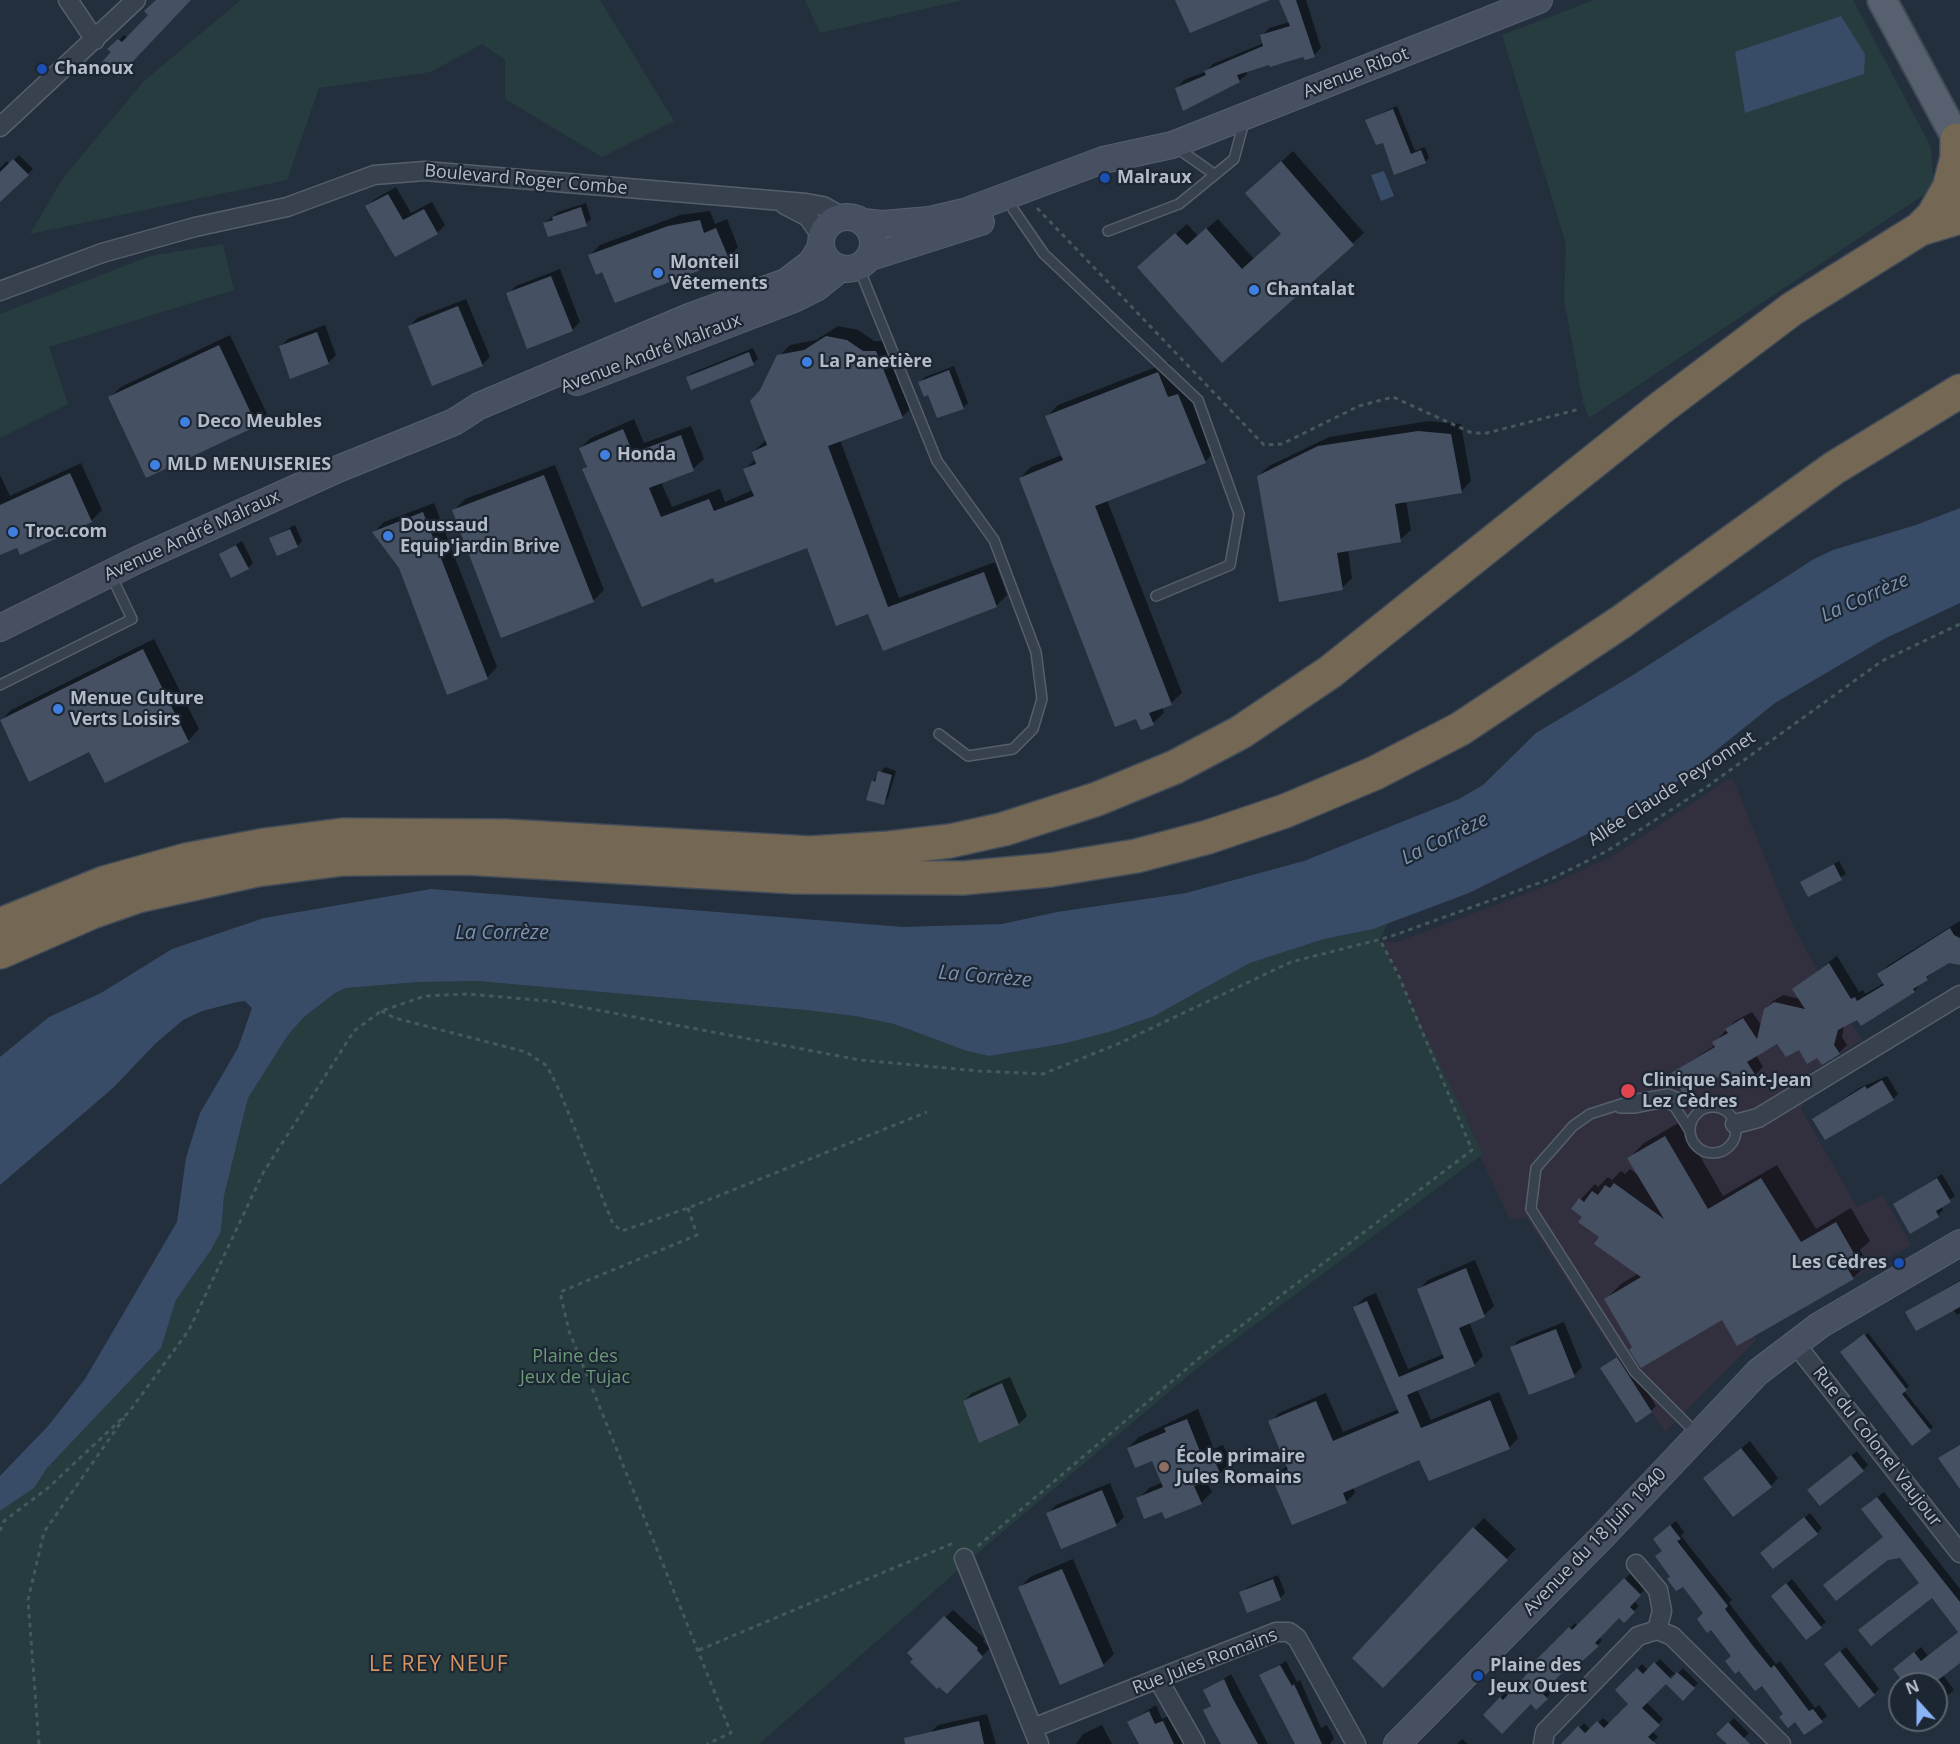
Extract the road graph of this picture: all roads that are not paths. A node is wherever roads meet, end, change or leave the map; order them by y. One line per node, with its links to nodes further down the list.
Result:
1 (68, 0): 6 (street)
2 (136, 0): 6 (street)
3 (1539, 0): 8 (street, Avenue Ribot)
4 (1882, 0): 10 (main road)
5 (1903, 0): 7 (main road)
6 (95, 40): 9 (street)
7 (1960, 105)
8 (1245, 116): 11 (street, Avenue Ribot); 12 (lane)
9 (0, 127)
10 (1959, 138): 17 (highway)
11 (1172, 145): 12 (lane); 14 (street, Avenue Ribot); 16 (street, Avenue Ribot)
12 (1214, 174): 18 (lane)
13 (781, 202): 16 (street, Boulevard Roger Combe); 19 (street, Boulevard Roger Combe); 21 (street, Boulevard Roger Combe)
14 (1022, 206): 20 (street, Avenue Ribot); 25 (lane)
15 (1960, 217): 17 (highway)
16 (853, 219): 19 (street); 20 (street)
17 (1920, 229): 29 (highway)
18 (1108, 231)
19 (821, 242): 20 (street); 23 (street, Avenue André Malraux)
20 (856, 264): 23 (street, Avenue André Malraux); 28 (lane)
21 (0, 291)
22 (1960, 391): 30 (highway)
23 (454, 422): 24 (street, Avenue André Malraux)
24 (111, 573): 26 (street, Avenue André Malraux); 27 (lane)
25 (1156, 596)
26 (0, 628)
27 (0, 685)
28 (939, 734)
29 (0, 925)
30 (0, 952)
31 (1960, 995): 34 (street)
32 (1612, 1107): 33 (lane); 35 (lane); 38 (lane)
33 (1706, 1108): 34 (lane); 35 (lane)
34 (1735, 1124): 35 (lane)
35 (1690, 1131)
36 (1960, 1243): 37 (street, Avenue du 18 Juin 1940)
37 (1794, 1342): 38 (street, Avenue du 18 Juin 1940); 39 (street, Rue du Colonel Vaujour)
38 (1698, 1435): 48 (street, Avenue du 18 Juin 1940)
39 (1952, 1529): 40 (street, Rue du Colonel Vaujour)
40 (1960, 1553)
41 (964, 1558): 45 (street)
42 (1636, 1564): 43 (street)
43 (1657, 1630): 49 (street); 50 (street)
44 (1158, 1679): 45 (street, Rue Jules Romains); 46 (street); 47 (street, Rue Jules Romains)
45 (1036, 1736)
46 (1195, 1744)
47 (1356, 1744)
48 (1397, 1744)
49 (1544, 1744)
50 (1781, 1744)

